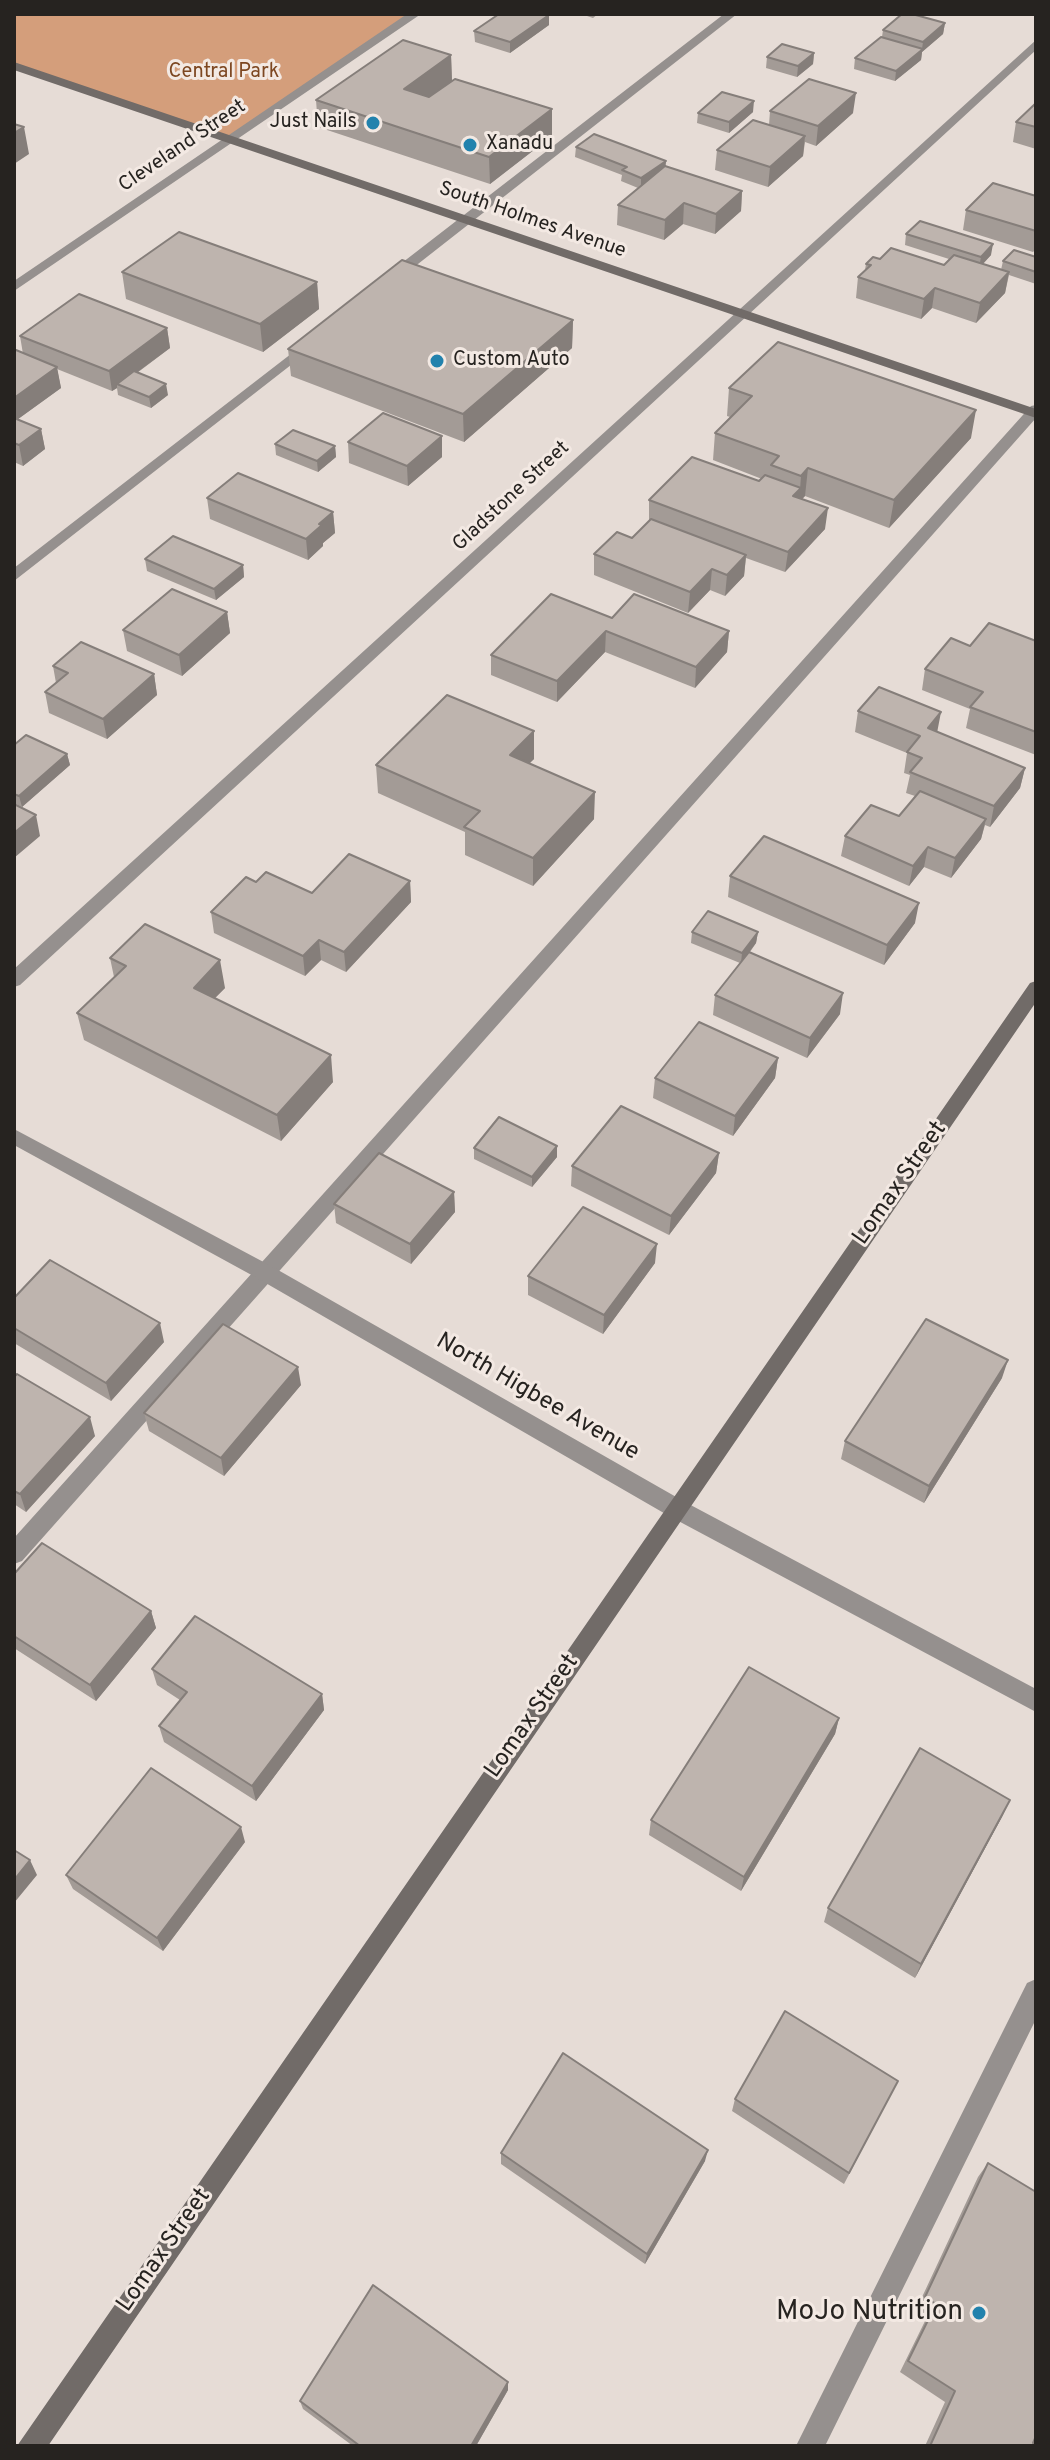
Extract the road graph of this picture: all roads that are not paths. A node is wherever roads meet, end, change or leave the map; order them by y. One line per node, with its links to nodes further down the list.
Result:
1 (415, 14): 5 (street, Cleveland Street)
2 (731, 14): 6 (street)
3 (1036, 44): 9 (street, Gladstone Street)
4 (14, 66): 5 (main road, South Holmes Avenue)
5 (232, 139): 6 (main road, South Holmes Avenue); 8 (street, Cleveland Street)
6 (465, 220): 7 (street); 9 (main road, South Holmes Avenue)
7 (383, 285)
8 (14, 287)
9 (742, 314): 11 (main road, South Holmes Avenue); 13 (street, Gladstone Street)
10 (323, 332): 12 (street)
11 (1035, 412): 16 (street)
12 (14, 576)
13 (14, 980)
14 (1036, 988): 17 (main road, Lomax Street)
15 (14, 1136): 16 (street, North Higbee Avenue)
16 (264, 1272): 17 (street, North Higbee Avenue); 18 (street)
17 (677, 1509): 19 (street, North Higbee Avenue); 21 (main road, Lomax Street)
18 (14, 1554)
19 (1036, 1701)
20 (1036, 1992): 22 (street)
21 (31, 2446)
22 (810, 2446)

